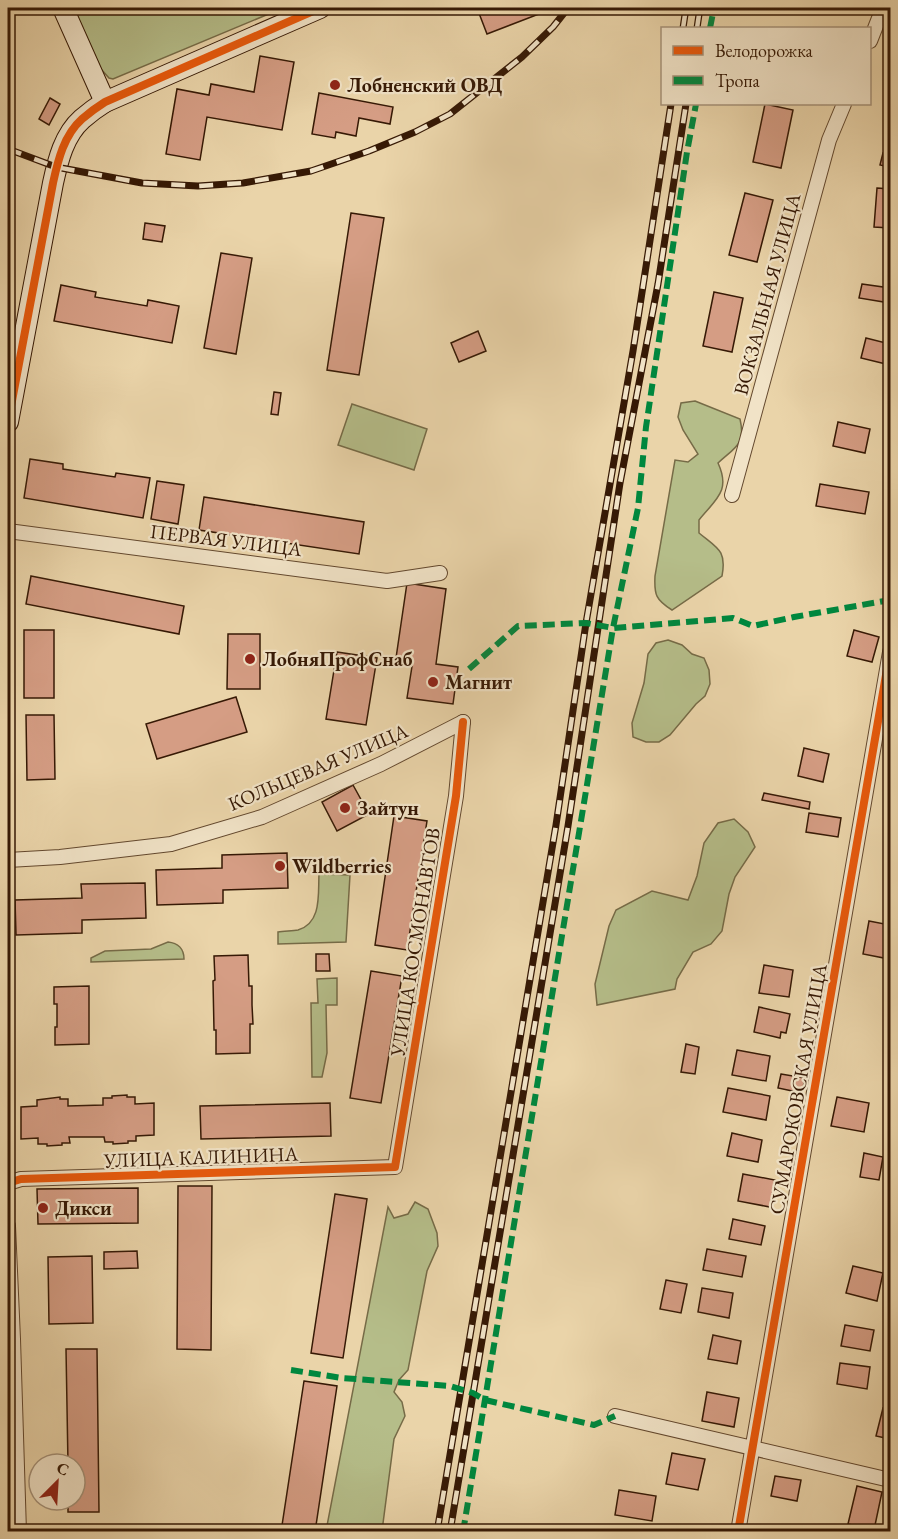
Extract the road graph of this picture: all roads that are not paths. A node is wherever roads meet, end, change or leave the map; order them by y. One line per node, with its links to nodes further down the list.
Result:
1 (63, 8): 5 (street)
2 (320, 8): 5 (street)
3 (883, 8): 4 (street)
4 (871, 38)
5 (105, 102): 7 (street)
6 (844, 105): 8 (street, ВОКЗАЛЬНАЯ УЛИЦА)
7 (8, 423)
8 (732, 495)
9 (8, 531): 10 (street, ПЕРВАЯ УЛИЦА)
10 (440, 573)
11 (891, 652): 18 (street, СУМАРОКОВСКАЯ УЛИЦА)
12 (462, 722): 13 (street, КОЛЬЦЕВАЯ УЛИЦА); 14 (street, УЛИЦА КОСМОНАВТОВ)
13 (8, 860)
14 (396, 1167): 15 (street, УЛИЦА КАЛИНИНА)
15 (8, 1183)
16 (8, 1226): 20 (street)
17 (615, 1416): 18 (street)
18 (752, 1448): 19 (street); 21 (street, СУМАРОКОВСКАЯ УЛИЦА)
19 (891, 1480)
20 (19, 1532)
21 (738, 1532)

